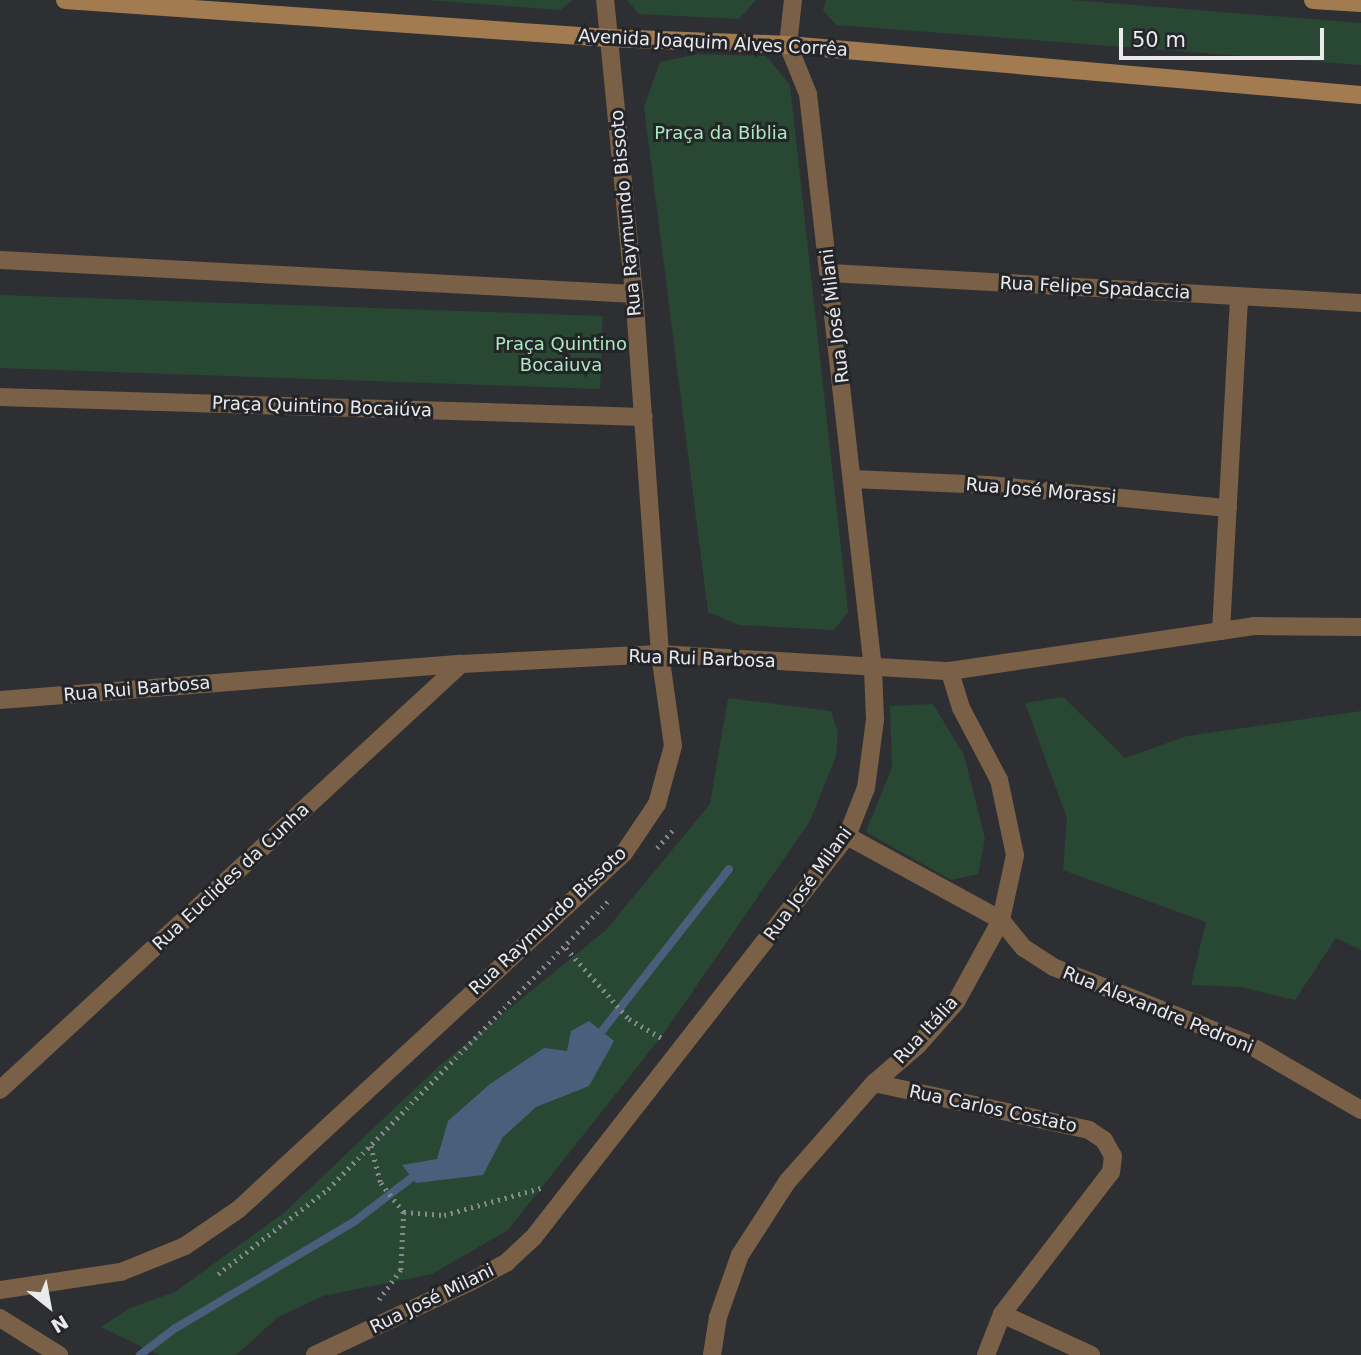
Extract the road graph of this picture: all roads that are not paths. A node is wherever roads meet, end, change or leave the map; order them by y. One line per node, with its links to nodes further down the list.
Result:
1 (65, 0): 6 (main road, Avenida Joaquim Alves Corrêa)
2 (605, 0): 6 (street, Rua Raymundo Bissoto)
3 (793, 0): 7 (street)
4 (1313, 0): 5 (main road)
5 (1361, 4)
6 (609, 38): 7 (main road, Avenida Joaquim Alves Corrêa); 11 (street, Rua Raymundo Bissoto)
7 (788, 45): 8 (main road, Avenida Joaquim Alves Corrêa); 10 (street, Rua José Milani)
8 (1361, 95)
9 (0, 260): 11 (street)
10 (830, 273): 12 (street, Rua Felipe Spadaccia); 16 (street, Rua José Milani)
11 (635, 294): 15 (street, Rua Raymundo Bissoto)
12 (1239, 296): 13 (street, Rua Felipe Spadaccia); 17 (street)
13 (1361, 303)
14 (0, 397): 15 (street, Praça Quintino Bocaiúva)
15 (644, 417): 20 (street, Rua Raymundo Bissoto)
16 (853, 479): 17 (street, Rua José Morassi); 22 (street, Rua José Milani)
17 (1228, 508): 19 (street)
18 (1361, 627): 19 (street, Rua Rui Barbosa)
19 (1221, 631): 23 (street, Rua Rui Barbosa)
20 (660, 654): 21 (street, Rua Rui Barbosa); 22 (street, Rua Rui Barbosa); 30 (street, Rua Raymundo Bissoto)
21 (461, 663): 24 (street, Rua Rui Barbosa); 28 (street, Rua Euclides da Cunha)
22 (873, 669): 23 (street, Rua Rui Barbosa); 25 (street, Rua José Milani)
23 (950, 671): 26 (street, Rua Itália)
24 (0, 700)
25 (847, 836): 26 (street); 34 (street, Rua José Milani)
26 (1001, 920): 27 (street, Rua Itália); 29 (street, Rua Alexandre Pedroni)
27 (874, 1083): 31 (street, Rua Carlos Costato); 35 (street, Rua Itália)
28 (0, 1090)
29 (1361, 1110)
30 (0, 1290)
31 (1002, 1314): 36 (street, Rua Carlos Costato); 37 (street)
32 (0, 1318): 33 (street)
33 (59, 1355)
34 (315, 1355)
35 (712, 1355)
36 (986, 1355)
37 (1091, 1355)

